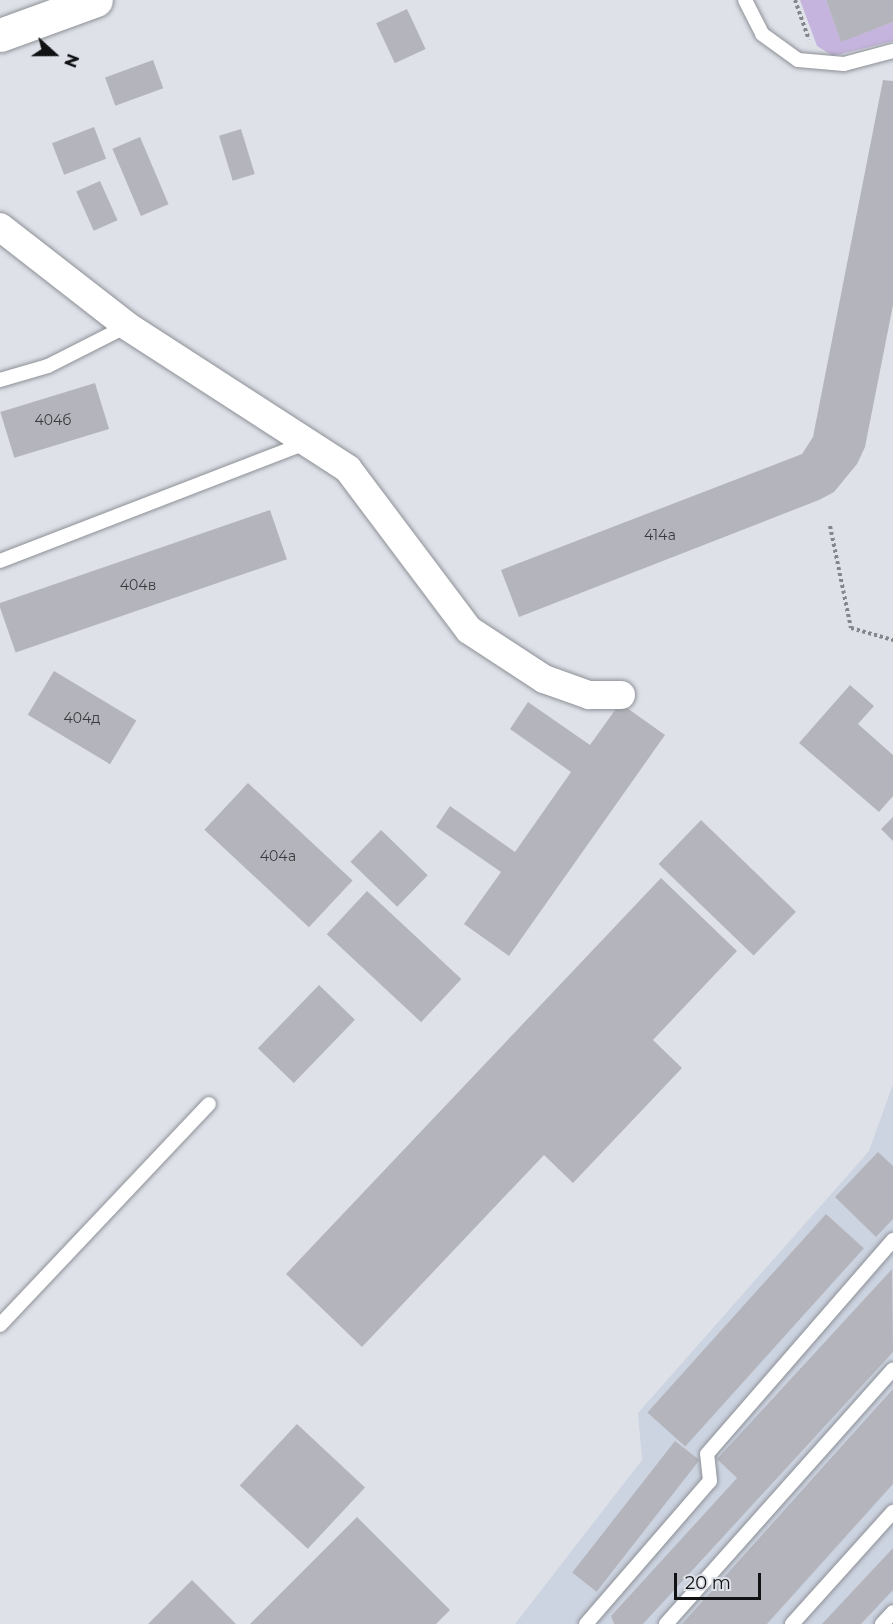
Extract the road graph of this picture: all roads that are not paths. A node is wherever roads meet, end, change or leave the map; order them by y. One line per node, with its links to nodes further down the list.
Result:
1 (96, 0): 3 (main road)
2 (746, 0): 4 (lane)
3 (0, 34)
4 (893, 51)
5 (0, 227): 6 (street)
6 (127, 326): 7 (lane); 8 (street)
7 (0, 380)
8 (310, 441): 9 (lane); 10 (street)
9 (0, 561)
10 (621, 695)
11 (208, 1104): 14 (lane)
12 (893, 1240): 13 (lane)
13 (888, 1257): 18 (lane)
14 (0, 1325)
15 (893, 1369): 19 (lane)
16 (893, 1512): 20 (lane)
17 (893, 1612): 21 (lane)
18 (586, 1624)
19 (666, 1624)
20 (792, 1624)
21 (882, 1624)

